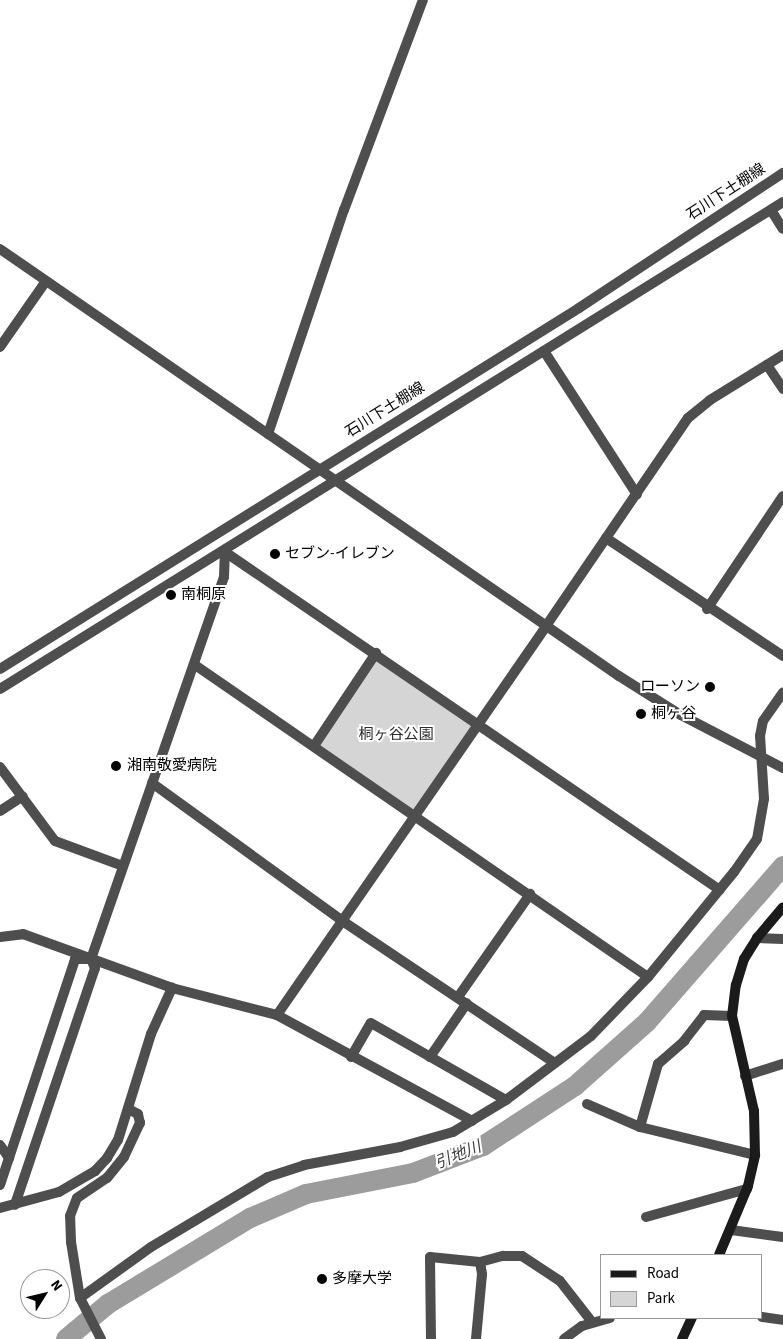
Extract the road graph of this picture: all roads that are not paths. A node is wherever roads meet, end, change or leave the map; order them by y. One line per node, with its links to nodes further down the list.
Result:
1 (423, 0): 13 (street)
2 (783, 173): 14 (street, 石川下土棚線)
3 (783, 202): 4 (street)
4 (771, 210): 5 (street); 9 (street)
5 (783, 230)
6 (0, 249): 7 (street)
7 (46, 281): 8 (street); 13 (street)
8 (0, 347)
9 (544, 352): 15 (street); 16 (street)
10 (783, 355): 11 (street)
11 (767, 365): 12 (street); 16 (street)
12 (783, 389)
13 (268, 434): 14 (street)
14 (318, 469): 15 (street); 25 (street, 石川下土棚線)
15 (336, 481): 19 (street); 21 (street)
16 (636, 495): 18 (street)
17 (783, 496): 20 (street)
18 (606, 538): 20 (street); 21 (street)
19 (225, 552): 22 (street); 24 (street); 26 (street)
20 (707, 609): 23 (street)
21 (546, 626): 28 (street); 30 (street)
22 (376, 653): 28 (street); 29 (street)
23 (783, 656)
24 (194, 665): 29 (street); 33 (street)
25 (0, 669)
26 (0, 690)
27 (783, 692): 30 (street)
28 (476, 722): 36 (street); 38 (street)
29 (314, 746): 36 (street)
30 (761, 756): 32 (street); 38 (street)
31 (0, 767): 34 (street)
32 (783, 768)
33 (152, 783): 37 (street); 41 (street)
34 (23, 796): 35 (street); 37 (street)
35 (0, 811)
36 (413, 816): 39 (street); 41 (street)
37 (123, 866): 45 (street)
38 (720, 890): 46 (street)
39 (530, 894): 46 (street); 48 (street)
40 (783, 907): 43 (main road)
41 (342, 920): 48 (street); 49 (street)
42 (0, 937): 45 (street)
43 (757, 938): 44 (street); 50 (main road)
44 (783, 939)
45 (91, 960): 47 (street); 63 (street); 66 (street)
46 (648, 977): 53 (street)
47 (172, 988): 49 (street); 58 (street)
48 (463, 1000): 51 (street); 53 (street)
49 (277, 1015): 52 (street)
50 (732, 1016): 55 (main road); 60 (street)
51 (430, 1056): 52 (street); 56 (street)
52 (351, 1057): 59 (street)
53 (555, 1063): 56 (street)
54 (783, 1064): 55 (street)
55 (745, 1076): 62 (main road)
56 (506, 1100): 59 (street)
57 (587, 1104): 60 (street)
58 (128, 1109): 66 (street); 73 (street)
59 (472, 1121): 73 (street)
60 (640, 1128): 62 (street)
61 (0, 1144): 63 (street)
62 (755, 1155): 65 (main road)
63 (9, 1158): 64 (street)
64 (0, 1185)
65 (747, 1189): 68 (street); 69 (main road)
66 (15, 1205): 67 (street)
67 (0, 1208)
68 (646, 1217)
69 (731, 1230): 70 (street); 71 (main road)
70 (783, 1237)
71 (719, 1254)
72 (480, 1262): 78 (street); 80 (street); 81 (street)
73 (81, 1300): 79 (street)
74 (763, 1317): 77 (street)
75 (606, 1319): 78 (street)
76 (692, 1319): 83 (main road)
77 (783, 1320)
78 (592, 1322): 82 (street)
79 (101, 1339)
80 (431, 1339)
81 (476, 1339)
82 (564, 1339)
83 (682, 1339)

